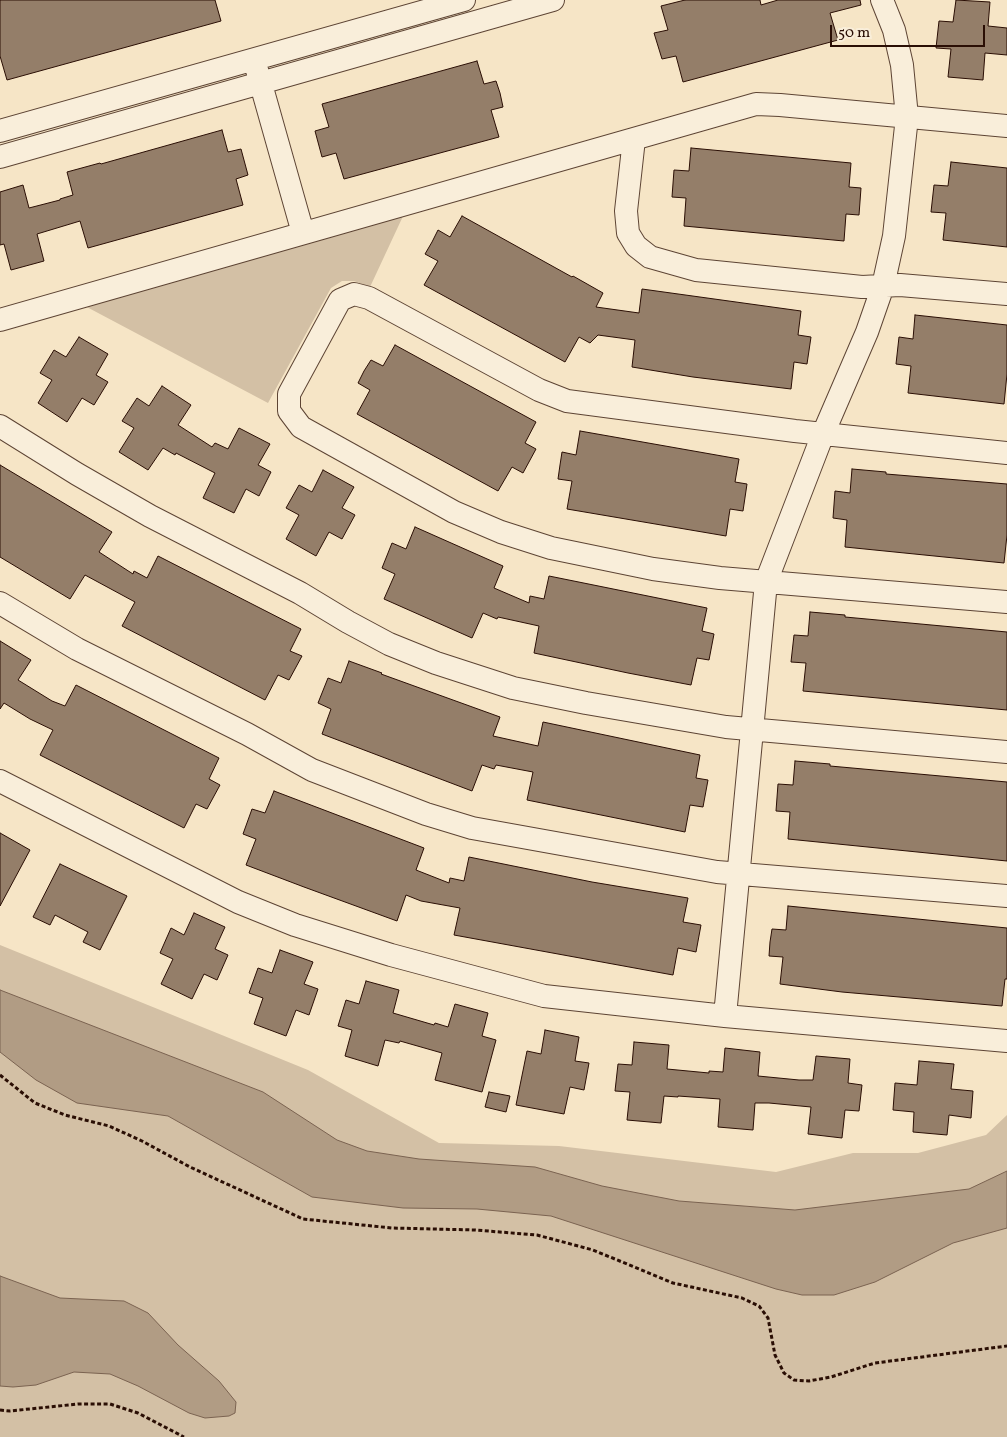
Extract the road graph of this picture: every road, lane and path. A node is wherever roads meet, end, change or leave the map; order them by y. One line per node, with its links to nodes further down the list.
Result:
1 (464, 0): 4 (street)
2 (553, 0): 5 (street)
3 (882, 0): 6 (street)
4 (254, 59): 5 (street); 8 (street)
5 (261, 83): 10 (street); 11 (street)
6 (907, 117): 7 (street); 9 (street); 12 (street)
7 (1007, 126)
8 (0, 131)
9 (634, 139): 11 (street); 12 (street)
10 (0, 158)
11 (303, 233): 14 (street)
12 (884, 286): 13 (street); 16 (street)
13 (1007, 294)
14 (0, 320)
15 (0, 426): 21 (street)
16 (823, 434): 17 (street); 18 (street); 18 (street)
17 (1007, 453)
18 (766, 582): 19 (street); 21 (street)
19 (1007, 602)
20 (0, 603): 24 (street)
21 (753, 729): 22 (street); 24 (street)
22 (1007, 752)
23 (0, 781): 26 (street)
24 (739, 874): 25 (street); 26 (street)
25 (1007, 896)
26 (725, 1016): 27 (street)
27 (1007, 1041)
28 (0, 1075): 29 (path)
29 (1007, 1346)
30 (0, 1410): 31 (path)
31 (184, 1437)

